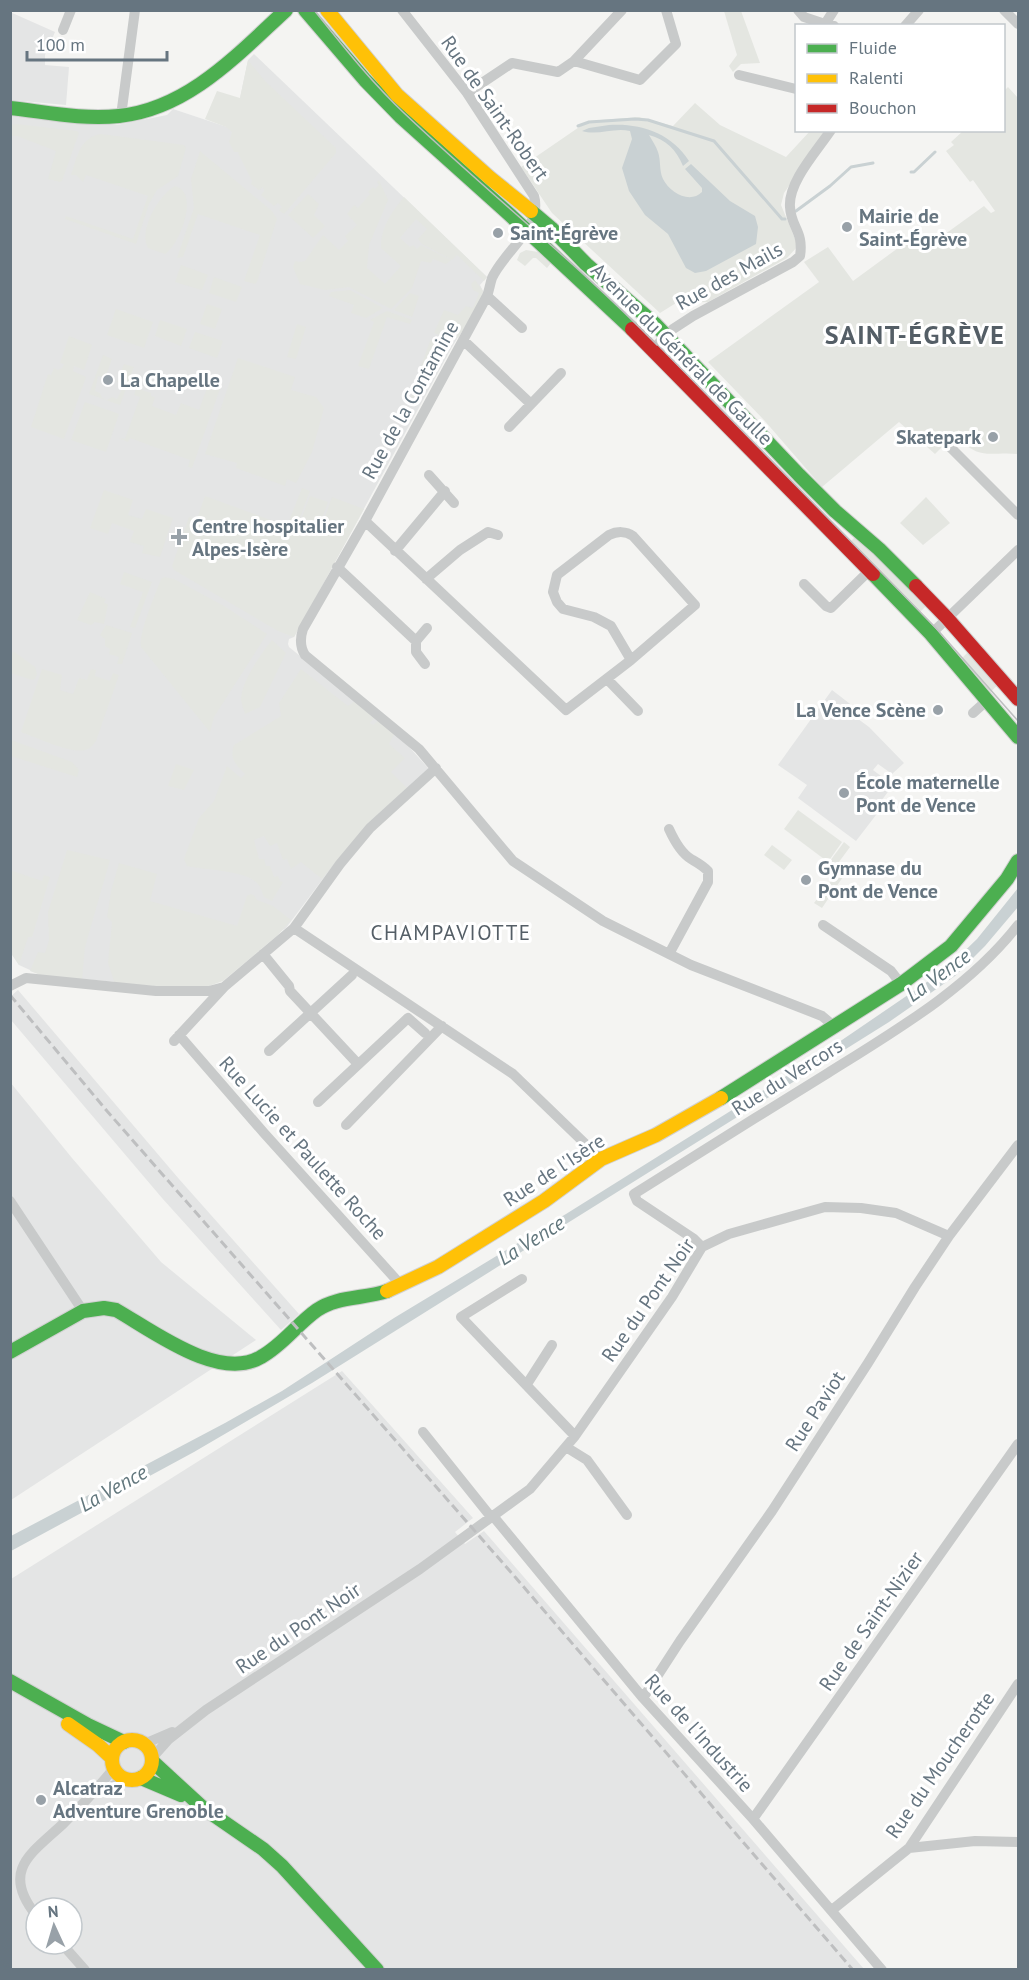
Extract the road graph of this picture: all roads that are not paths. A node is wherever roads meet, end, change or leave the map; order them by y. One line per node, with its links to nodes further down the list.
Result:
1 (71, 10): 15 (street)
2 (135, 10): 21 (street)
3 (286, 10): 21 (street)
4 (305, 10): 24 (street, Avenue du Général de Gaulle)
5 (327, 10): 23 (street, Avenue du Général de Gaulle)
6 (622, 10): 16 (street)
7 (666, 10): 16 (street)
8 (798, 10): 12 (street)
9 (919, 10): 13 (street)
10 (1004, 10): 14 (street)
11 (404, 11): 19 (street, Rue de Saint-Robert)
12 (827, 24)
13 (907, 24)
14 (1018, 24)
15 (63, 30)
16 (574, 62): 19 (street)
17 (739, 75): 18 (street)
18 (795, 88)
19 (467, 93): 23 (street, Rue de Saint-Robert)
20 (10, 108): 21 (street)
21 (121, 116)
22 (830, 132): 27 (street, Rue des Mails)
23 (535, 215): 24 (street); 27 (street, Avenue du Général de Gaulle)
24 (525, 231): 25 (street, Rue de la Contamine); 29 (street, Avenue du Général de Gaulle)
25 (487, 297): 26 (street); 28 (street, Rue de la Contamine)
26 (522, 328)
27 (667, 336): 29 (street, Rue des Mails); 46 (street, Avenue du Général de Gaulle)
28 (463, 340): 31 (street); 38 (street, Rue de la Contamine)
29 (652, 350): 43 (street, Avenue du Général de Gaulle)
30 (561, 373): 31 (street)
31 (531, 404): 32 (street)
32 (509, 427)
33 (948, 446): 37 (street)
34 (429, 476): 35 (street)
35 (445, 491): 36 (street); 41 (street)
36 (454, 503)
37 (1018, 515)
38 (364, 521): 41 (street); 42 (street, Rue de la Contamine)
39 (498, 535): 44 (street)
40 (1018, 550): 46 (street)
41 (395, 551): 44 (street)
42 (337, 567): 49 (street); 58 (street, Rue de la Contamine)
43 (870, 570): 45 (street); 48 (street, Avenue du Général de Gaulle)
44 (426, 579): 52 (street)
45 (804, 584)
46 (947, 618): 48 (street); 53 (street, Avenue du Général de Gaulle)
47 (427, 628): 49 (street)
48 (931, 634): 57 (street, Avenue du Général de Gaulle)
49 (416, 641): 51 (street)
50 (631, 660): 50 (street); 52 (street)
51 (425, 664)
52 (607, 679): 55 (street)
53 (1018, 699)
54 (983, 704): 56 (street)
55 (639, 711)
56 (973, 713)
57 (1018, 737)
58 (436, 768): 63 (street); 65 (street)
59 (669, 829): 65 (street)
60 (1018, 861): 67 (street, Rue de l'Isère)
61 (823, 925): 67 (street)
62 (1018, 925): 82 (street, Rue du Vercors)
63 (294, 928): 64 (street); 71 (street)
64 (263, 954): 69 (street); 70 (street)
65 (669, 954): 72 (street)
66 (352, 975): 70 (street)
67 (901, 984): 72 (street, Rue de l'Isère)
68 (10, 986): 69 (street)
69 (224, 987): 84 (street, Rue Lucie et Paulette Roche)
70 (310, 1014): 74 (street); 75 (street)
71 (442, 1026): 77 (street); 79 (street)
72 (835, 1027): 79 (street, Rue de l'Isère)
73 (425, 1033): 75 (street)
74 (269, 1051)
75 (358, 1064): 76 (street)
76 (318, 1102)
77 (346, 1125)
78 (1018, 1145): 81 (street, Rue Paviot)
79 (601, 1159): 84 (street, Rue de l'Isère)
80 (10, 1201): 85 (street)
81 (949, 1236): 82 (street, Rue du Pont Noir); 99 (street, Rue Paviot)
82 (702, 1247): 91 (street, Rue du Pont Noir)
83 (522, 1279): 89 (street)
84 (401, 1285): 85 (street, Rue de l'Isère)
85 (81, 1316): 87 (street, Rue de l'Isère); 88 (street, Rue de l'Isère)
86 (552, 1345): 89 (street)
87 (10, 1352)
88 (10, 1362)
89 (527, 1384): 91 (street)
90 (423, 1432): 95 (street)
91 (575, 1436): 93 (street, Rue du Pont Noir)
92 (1018, 1444): 108 (street, Rue de Saint-Nizier)
93 (566, 1447): 94 (street); 95 (street, Rue du Pont Noir)
94 (627, 1515)
95 (492, 1517): 99 (street, Rue de l'Industrie); 100 (street, Rue du Pont Noir)
96 (10, 1681): 98 (street)
97 (1018, 1684): 110 (street, Rue du Moucherotte)
98 (33, 1695): 101 (street); 104 (street)
99 (643, 1698): 108 (street, Rue de l'Industrie)
100 (183, 1726): 102 (street, Rue du Pont Noir); 103 (street, Rue du Pont Noir)
101 (124, 1742): 102 (street); 104 (street)
102 (144, 1744): 103 (street)
103 (153, 1760): 105 (street); 107 (street)
104 (113, 1763): 105 (street); 106 (street)
105 (134, 1779): 106 (street); 107 (street)
106 (92, 1796): 111 (street)
107 (202, 1807): 115 (street)
108 (753, 1819): 112 (street, Rue de l'Industrie)
109 (1018, 1842): 110 (street)
110 (909, 1848): 112 (street, Rue du Moucherotte)
111 (24, 1901)
112 (832, 1910): 116 (street, Rue de l'Industrie)
113 (73, 1956): 114 (street)
114 (85, 1970)
115 (378, 1970)
116 (882, 1970)

